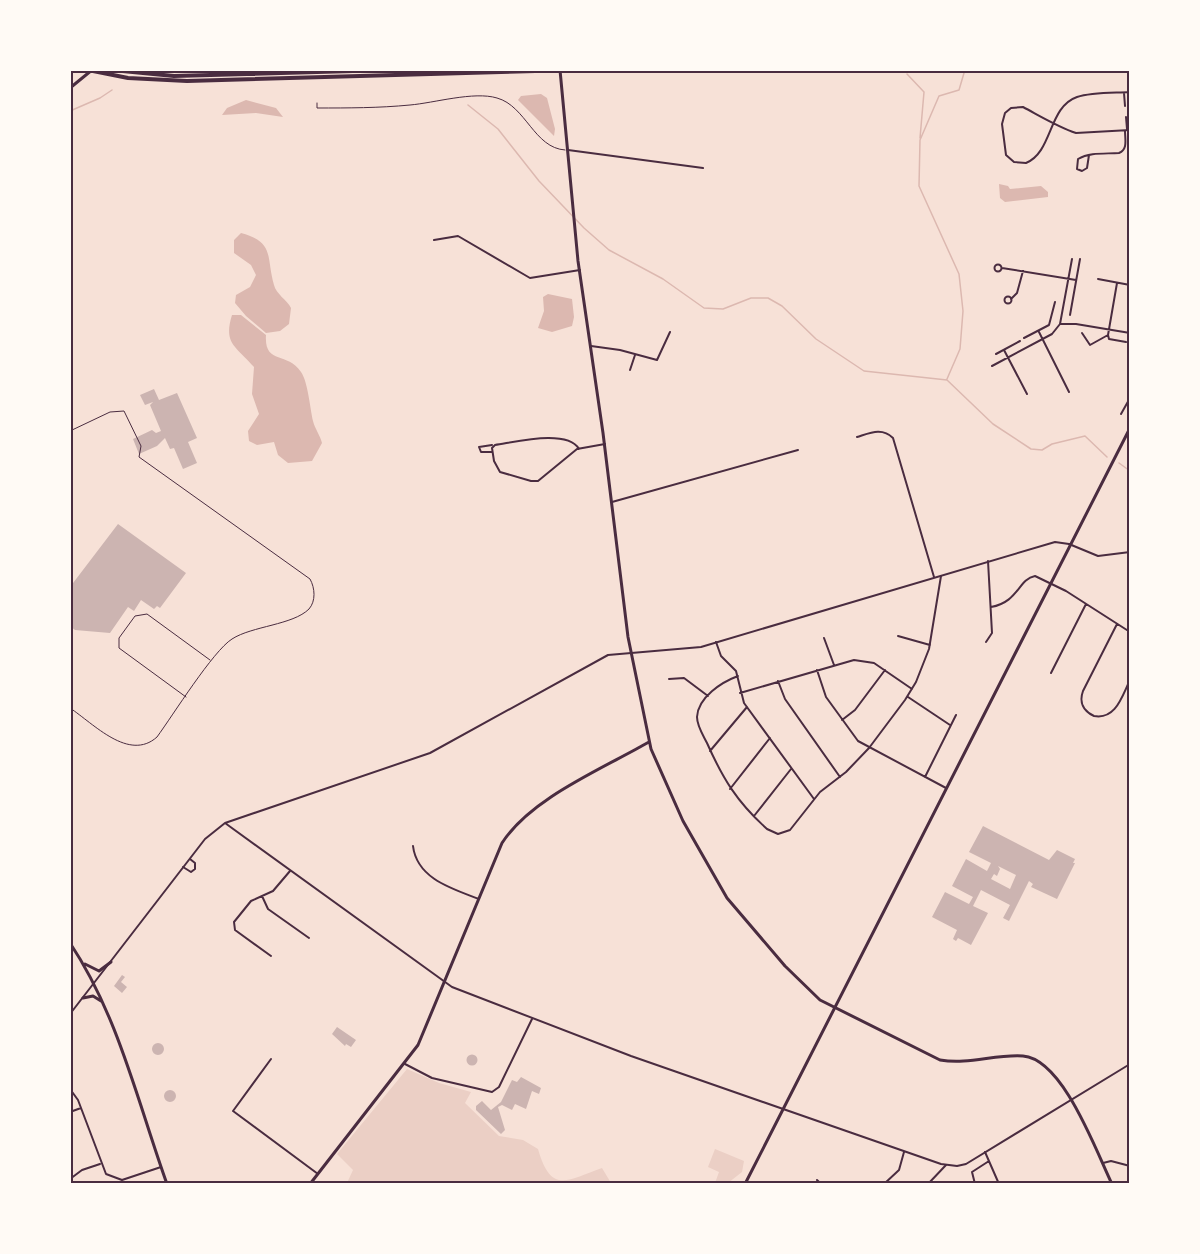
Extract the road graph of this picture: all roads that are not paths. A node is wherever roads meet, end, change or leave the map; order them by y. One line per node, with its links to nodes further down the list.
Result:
1 (90, 70): 5 (highway); 6 (main road)
2 (112, 70): 3 (highway)
3 (389, 70)
4 (560, 70): 14 (main road)
5 (572, 70)
6 (71, 87)
7 (1130, 92): 8 (street)
8 (1124, 93): 10 (street); 12 (street)
9 (317, 103): 14 (lane)
10 (1125, 106)
11 (1126, 117): 13 (street)
12 (1054, 123): 12 (street); 13 (street)
13 (1127, 130): 15 (street)
14 (568, 150): 16 (street); 21 (main road)
15 (1089, 155): 15 (street)
16 (703, 168)
17 (434, 240): 21 (street)
18 (1080, 258): 25 (street)
19 (1072, 259): 23 (street)
20 (1002, 268): 22 (street)
21 (580, 270): 42 (main road)
22 (1023, 271): 23 (street); 28 (street)
23 (1068, 279): 25 (street); 31 (street)
24 (1098, 279): 26 (street)
25 (1076, 280): 30 (street)
26 (1117, 283): 27 (street); 32 (street)
27 (1130, 285)
28 (1011, 299)
29 (1055, 302): 34 (street)
30 (1070, 315)
31 (1060, 324): 32 (street); 39 (street)
32 (1109, 330): 36 (street); 37 (street)
33 (670, 332): 45 (street)
34 (1039, 332): 38 (street); 39 (street)
35 (1082, 333): 37 (street)
36 (1130, 333)
37 (1108, 335): 41 (street)
38 (1024, 339)
39 (1043, 339): 46 (street); 49 (street)
40 (1020, 341): 43 (street)
41 (1126, 342)
42 (591, 346): 45 (street); 56 (main road)
43 (1004, 350): 44 (street); 46 (street)
44 (996, 354)
45 (635, 355): 48 (street)
46 (1007, 356): 47 (street); 50 (street)
47 (992, 366)
48 (630, 370)
49 (1069, 392)
50 (1027, 394)
51 (1130, 398): 52 (street)
52 (1121, 414)
53 (1130, 428): 62 (main road)
54 (70, 431): 78 (lane)
55 (857, 437): 66 (street)
56 (604, 444): 58 (street); 61 (main road)
57 (493, 445): 58 (street); 60 (street); 60 (street)
58 (579, 449): 60 (street)
59 (798, 450): 61 (street)
60 (492, 452)
61 (612, 502): 77 (main road)
62 (1069, 544): 63 (street); 64 (street); 67 (main road)
63 (1130, 552)
64 (988, 561): 65 (street); 69 (street)
65 (942, 575): 66 (street); 76 (street)
66 (934, 577): 74 (street)
67 (1050, 582): 68 (street); 69 (street); 104 (main road)
68 (1086, 604): 70 (street); 82 (street)
69 (991, 607): 75 (street)
70 (1117, 624): 71 (street); 85 (street)
71 (1130, 632)
72 (898, 636): 76 (street)
73 (824, 638): 79 (street)
74 (716, 642): 77 (street); 83 (street)
75 (986, 642)
76 (930, 645): 87 (street)
77 (630, 651): 98 (main road); 108 (street)
78 (212, 662): 90 (lane); 90 (lane)
79 (834, 664): 80 (street); 81 (street)
80 (885, 669): 87 (street); 95 (street)
81 (816, 670): 86 (street); 95 (street)
82 (1051, 673)
83 (738, 676): 88 (street); 89 (street)
84 (669, 679): 89 (street)
85 (1130, 680)
86 (778, 681): 88 (street); 102 (street)
87 (912, 689): 91 (street)
88 (740, 693): 92 (street)
89 (708, 696): 100 (street)
90 (186, 697): 93 (lane)
91 (907, 697): 96 (street); 99 (street)
92 (747, 707): 97 (street); 100 (street)
93 (70, 708)
94 (956, 715): 96 (street)
95 (842, 720): 99 (street)
96 (950, 725): 103 (street)
97 (770, 738): 101 (street); 105 (street)
98 (648, 742): 114 (main road); 124 (main road)
99 (868, 748): 102 (street); 103 (street)
100 (710, 751): 105 (street)
101 (791, 769): 106 (street); 107 (street)
102 (840, 777): 106 (street)
103 (924, 777): 104 (street)
104 (946, 788): 124 (main road)
105 (730, 789): 107 (street)
106 (814, 799): 107 (street)
107 (754, 817)
108 (225, 823): 110 (street); 112 (street)
109 (413, 846): 114 (street)
110 (190, 859): 111 (street); 111 (street)
111 (183, 867): 119 (street)
112 (290, 871): 113 (street); 120 (street)
113 (262, 896): 115 (street); 117 (street)
114 (479, 899): 120 (main road)
115 (309, 938)
116 (70, 943): 118 (main road)
117 (271, 956)
118 (82, 962): 119 (main road); 121 (main road)
119 (111, 962): 121 (street)
120 (444, 983): 126 (street); 128 (main road)
121 (94, 984): 122 (street); 123 (main road)
122 (83, 998): 123 (main road); 125 (street)
123 (102, 1002): 142 (main road)
124 (833, 1008): 131 (main road); 133 (main road)
125 (70, 1014)
126 (532, 1019): 128 (street); 133 (street)
127 (271, 1059): 143 (street)
128 (405, 1064): 143 (main road)
129 (1130, 1065): 131 (street)
130 (70, 1089): 132 (street)
131 (1071, 1101): 136 (street); 138 (main road)
132 (81, 1108): 134 (street); 139 (street)
133 (782, 1110): 135 (street); 150 (main road)
134 (70, 1112)
135 (904, 1152): 140 (street); 152 (street)
136 (985, 1152): 137 (street); 140 (street)
137 (988, 1162): 154 (street); 155 (street)
138 (1102, 1163): 141 (street); 156 (main road)
139 (100, 1164): 144 (street); 145 (street)
140 (946, 1165): 153 (street)
141 (1130, 1166)
142 (161, 1167): 144 (street); 148 (main road)
143 (318, 1174): 149 (main road)
144 (130, 1178): 147 (street)
145 (70, 1179)
146 (817, 1180): 151 (street)
147 (125, 1184)
148 (167, 1184)
149 (310, 1184)
150 (745, 1184)
151 (821, 1184)
152 (884, 1184)
153 (928, 1184)
154 (975, 1184)
155 (999, 1184)
156 (1112, 1184)

